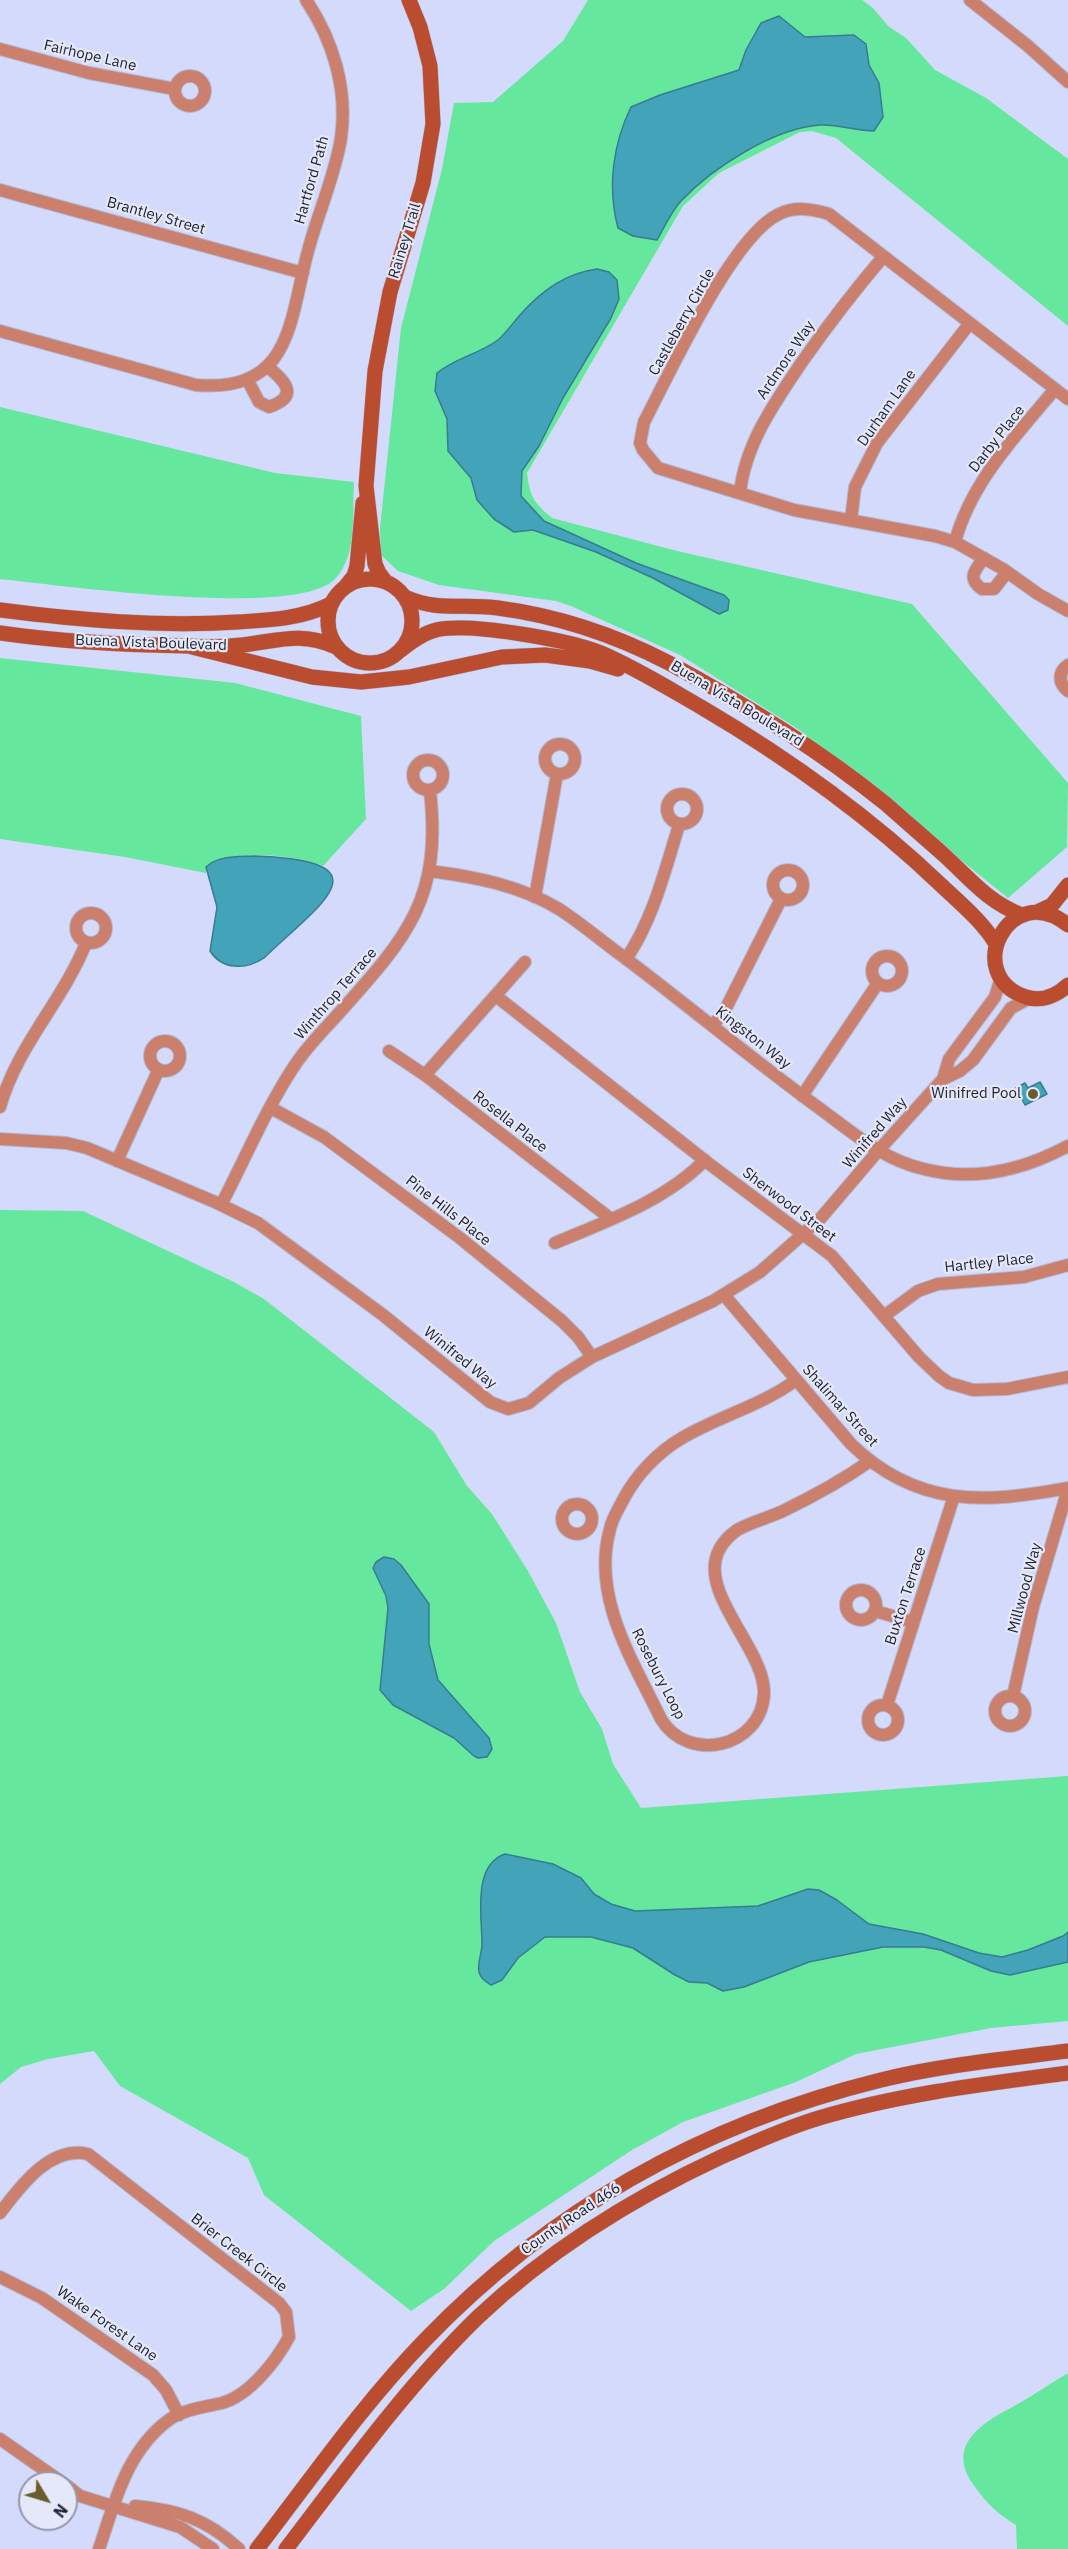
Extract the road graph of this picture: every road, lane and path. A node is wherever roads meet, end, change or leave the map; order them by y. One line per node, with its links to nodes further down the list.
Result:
1 (306, 0): 9 (street, Hartford Path)
2 (410, 0): 16 (main road, Rainey Trail)
3 (970, 0): 5 (street)
4 (0, 49): 6 (street, Fairhope Lane)
5 (1068, 82)
6 (174, 89)
7 (0, 190): 9 (street, Brantley Street)
8 (883, 256): 10 (street, Castleberry Circle); 17 (street, Ardmore Way); 17 (street, Castleberry Circle)
9 (303, 273): 12 (street, Hartford Path)
10 (970, 323): 14 (street, Castleberry Circle); 18 (street, Durham Lane)
11 (0, 331): 13 (street, Hartford Path)
12 (267, 366): 13 (street, Hartford Path); 13 (street)
13 (247, 378)
14 (1055, 389): 15 (street, Castleberry Circle); 19 (street, Darby Place)
15 (1068, 399)
16 (366, 486): 22 (main road, Rainey Trail); 23 (main road, Rainey Trail)
17 (740, 494): 18 (street, Castleberry Circle)
18 (851, 520): 19 (street, Castleberry Circle)
19 (955, 542): 20 (street, Castleberry Circle)
20 (984, 558): 21 (street, Castleberry Circle); 21 (street)
21 (1007, 572): 27 (street, Castleberry Circle)
22 (386, 582): 23 (main road); 24 (main road)
23 (346, 586): 25 (main road)
24 (405, 597): 31 (main road); 42 (main road, Buena Vista Boulevard)
25 (331, 604): 26 (main road, Buena Vista Boulevard); 30 (main road)
26 (0, 610)
27 (1068, 611)
28 (0, 633): 29 (main road, Buena Vista Boulevard)
29 (188, 646): 30 (main road, Buena Vista Boulevard); 33 (main road)
30 (336, 647): 31 (main road)
31 (401, 650): 33 (main road, Buena Vista Boulevard)
32 (1068, 665): 34 (street)
33 (652, 678): 45 (main road, Buena Vista Boulevard)
34 (1068, 691)
35 (557, 774): 40 (street)
36 (430, 790): 38 (street, Winthrop Terrace)
37 (679, 825): 46 (street)
38 (430, 871): 40 (street, Kingston Way); 62 (street, Winthrop Terrace)
39 (1068, 885): 42 (main road)
40 (535, 897): 46 (street, Kingston Way)
41 (781, 899): 55 (street)
42 (1029, 914): 43 (main road, Buena Vista Boulevard); 45 (main road)
43 (1068, 925)
44 (86, 943): 61 (street)
45 (996, 944): 48 (main road)
46 (626, 959): 55 (street, Kingston Way)
47 (525, 962): 52 (street)
48 (1000, 978): 54 (main road); 59 (street)
49 (878, 983): 60 (street)
50 (1068, 985): 53 (main road)
51 (1068, 995): 53 (main road)
52 (495, 996): 58 (street); 66 (street, Sherwood Street)
53 (1048, 997): 54 (main road)
54 (1030, 998): 59 (street)
55 (713, 1026): 60 (street, Kingston Way)
56 (389, 1051): 58 (street, Rosella Place)
57 (158, 1071): 67 (street)
58 (425, 1075): 69 (street, Rosella Place)
59 (943, 1080): 65 (street, Winifred Way)
60 (802, 1096): 65 (street, Kingston Way)
61 (0, 1107)
62 (271, 1108): 68 (street, Winthrop Terrace); 75 (street, Pine Hills Place)
63 (0, 1139): 67 (street, Winifred Way)
64 (1068, 1146): 65 (street, Kingston Way)
65 (878, 1151): 70 (street, Winifred Way)
66 (705, 1160): 69 (street); 70 (street, Sherwood Street)
67 (117, 1161): 68 (street, Winifred Way)
68 (221, 1205): 75 (street, Winifred Way)
69 (611, 1219): 71 (street)
70 (804, 1235): 73 (street, Winifred Way); 74 (street, Sherwood Street)
71 (555, 1243)
72 (1068, 1265): 74 (street, Hartley Place)
73 (724, 1295): 75 (street, Winifred Way); 77 (street, Shalimar Street)
74 (884, 1316): 76 (street, Sherwood Street)
75 (592, 1357)
76 (1068, 1377)
77 (796, 1380): 78 (street, Shalimar Street); 82 (street, Rosebury Loop)
78 (870, 1461): 80 (street, Shalimar Street); 82 (street, Rosebury Loop)
79 (1068, 1489): 80 (street, Shalimar Street); 85 (street, Millwood Way)
80 (954, 1496): 84 (street, Buxton Terrace)
81 (591, 1523): 82 (street)
82 (610, 1529)
83 (875, 1611): 84 (street)
84 (914, 1622): 86 (street, Buxton Terrace)
85 (1014, 1696)
86 (887, 1705)
87 (1068, 2051): 90 (main road, County Road 466)
88 (1068, 2073): 91 (main road, County Road 466)
89 (0, 2213): 93 (street, Brier Creek Circle)
90 (538, 2240): 91 (main road); 101 (main road, County Road 466)
91 (530, 2272): 102 (main road, County Road 466)
92 (0, 2277): 93 (street, Wake Forest Lane)
93 (179, 2415): 97 (street, Brier Creek Circle)
94 (0, 2439): 95 (street)
95 (46, 2471)
96 (78, 2494): 97 (street)
97 (114, 2505): 98 (street, Brier Creek Circle); 99 (street); 100 (street)
98 (99, 2549)
99 (213, 2549)
100 (239, 2549)
101 (256, 2549)
102 (286, 2549)

